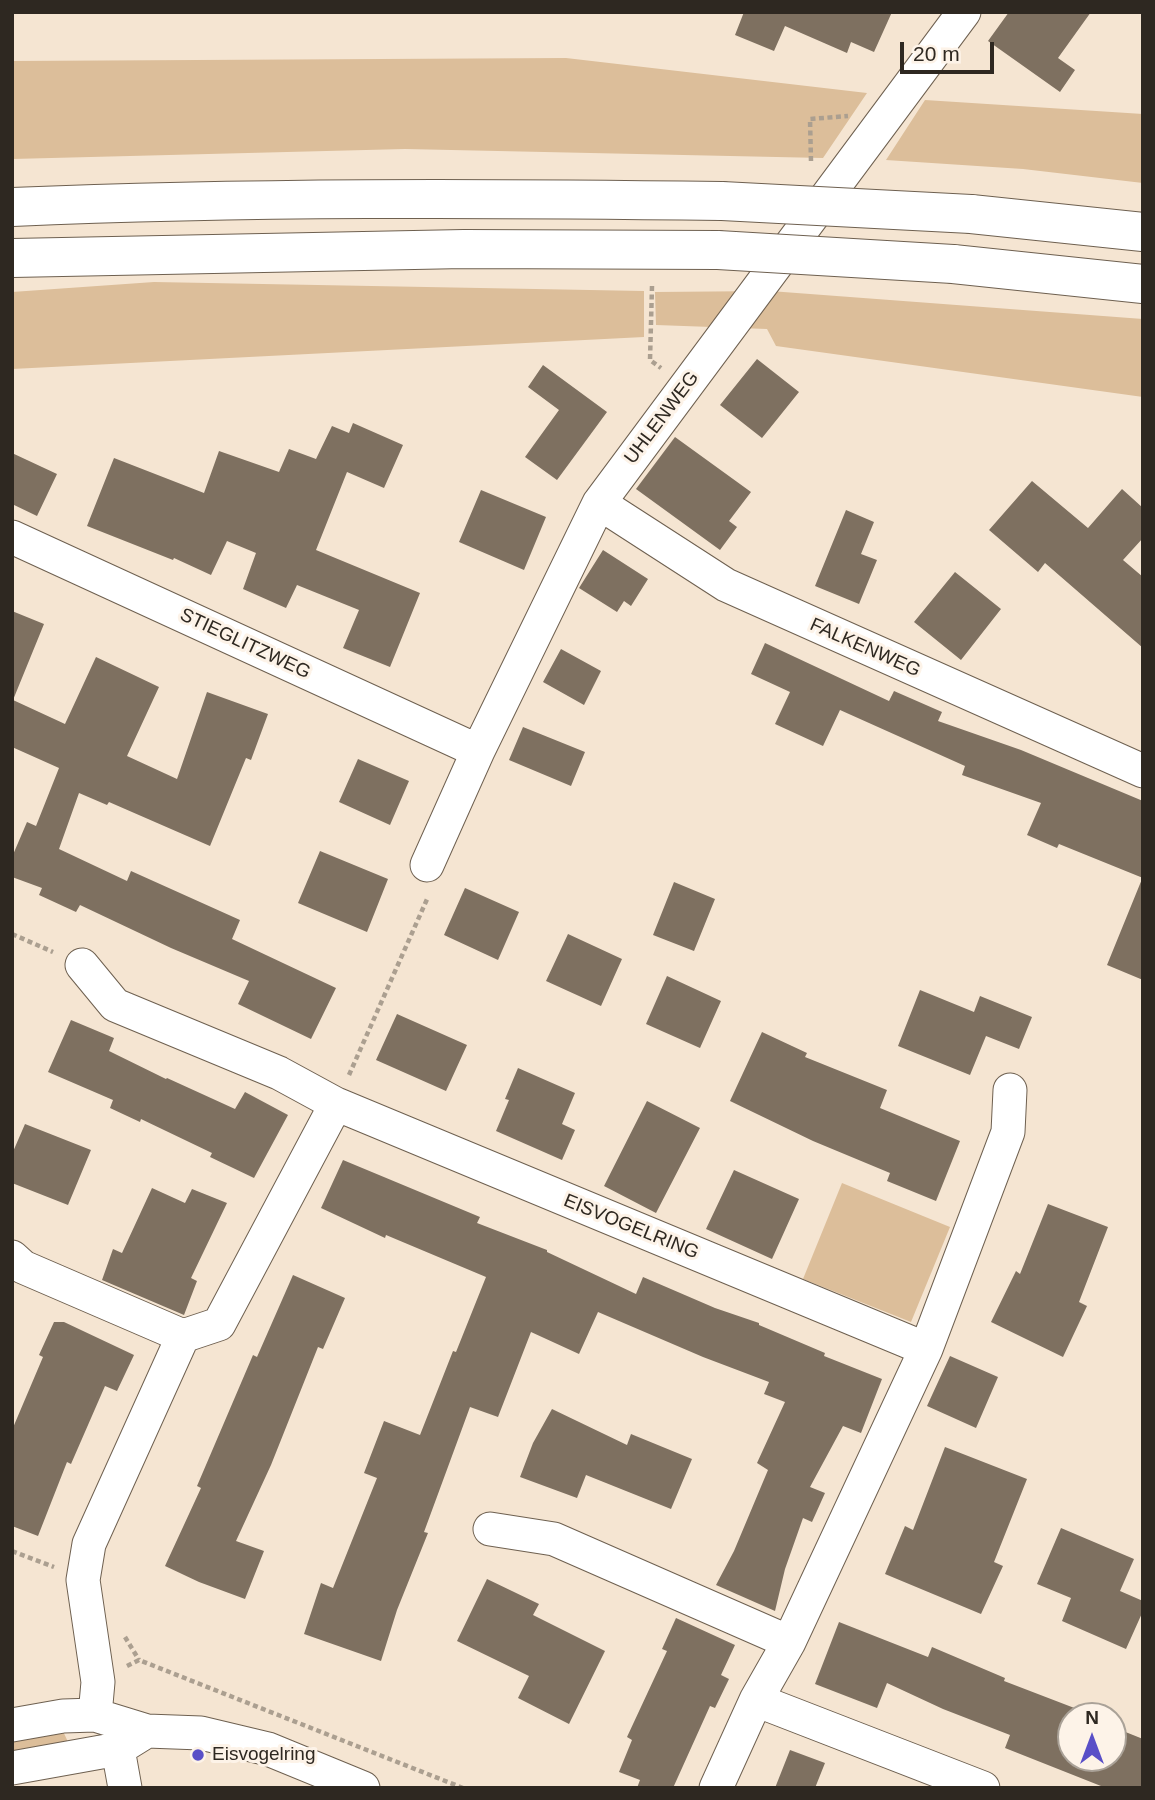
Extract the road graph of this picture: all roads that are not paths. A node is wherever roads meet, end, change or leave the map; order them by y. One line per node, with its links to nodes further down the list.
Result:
1 (964, 12): 6 (street, UHLENWEG)
2 (12, 207): 3 (highway, bridge)
3 (1143, 232)
4 (12, 258): 5 (highway, bridge)
5 (1143, 284)
6 (599, 503): 8 (street, UHLENWEG); 9 (street, FALKENWEG)
7 (12, 537): 8 (street, STIEGLITZWEG)
8 (478, 751): 10 (street, UHLENWEG)
9 (1143, 771)
10 (428, 865)
11 (82, 965): 13 (street, EISVOGELRING)
12 (1010, 1090): 16 (street)
13 (336, 1104): 15 (street); 16 (street, EISVOGELRING)
14 (12, 1257): 15 (street)
15 (183, 1336): 20 (street)
16 (926, 1349): 18 (street)
17 (490, 1529): 18 (street)
18 (789, 1642): 19 (street)
19 (756, 1700): 27 (street); 28 (street)
20 (95, 1715): 21 (street); 22 (street)
21 (12, 1725)
22 (146, 1731): 23 (street); 26 (street)
23 (118, 1749): 24 (street); 25 (street)
24 (12, 1768)
25 (125, 1788)
26 (363, 1788)
27 (716, 1788)
28 (983, 1788)

